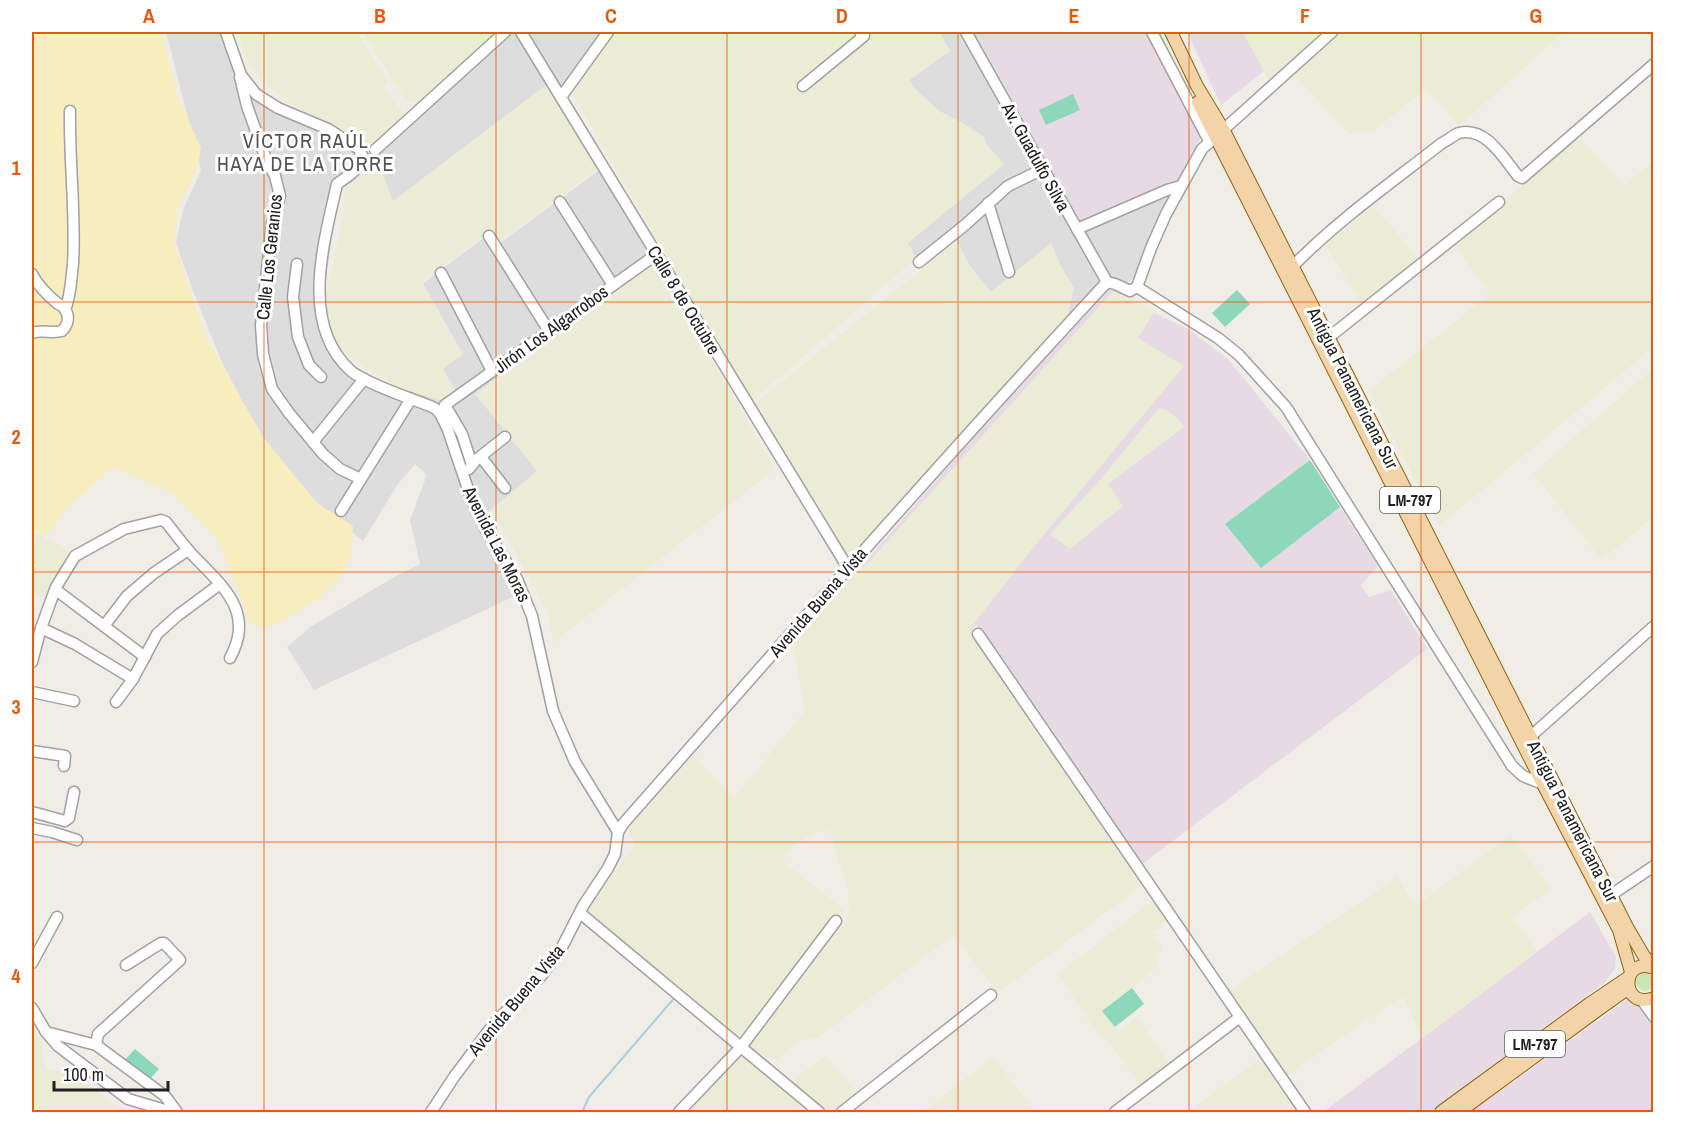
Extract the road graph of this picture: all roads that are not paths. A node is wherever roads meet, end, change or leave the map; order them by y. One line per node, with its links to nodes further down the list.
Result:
1 (226, 32): 12 (street, Avenida Las Moras)
2 (505, 32): 17 (street)
3 (521, 32): 14 (street, Calle 8 de Octubre)
4 (608, 32): 14 (street)
5 (860, 32): 13 (street)
6 (966, 32): 18 (street, Av. Guadulfo Silva)
7 (1152, 32): 16 (street)
8 (1162, 32): 16 (main road, Antigua Panamericana Sur / LM-797)
9 (1171, 32): 16 (main road, Antigua Panamericana Sur / LM-797)
10 (1332, 32): 16 (street)
11 (1653, 64): 28 (street)
12 (237, 65): 41 (street, Avenida Las Moras); 44 (street, Calle Los Geranios)
13 (802, 86)
14 (561, 97): 25 (street, Calle 8 de Octubre)
15 (70, 111): 35 (street)
16 (1216, 135): 19 (street); 28 (main road, Antigua Panamericana Sur / LM-797); 50 (main road, Antigua Panamericana Sur / LM-797)
17 (375, 150)
18 (1043, 169): 22 (street); 23 (street, Av. Guadulfo Silva)
19 (1181, 186): 23 (street); 34 (street)
20 (560, 202): 33 (street)
21 (1499, 202): 38 (street)
22 (988, 203): 26 (street); 29 (street)
23 (1077, 229): 32 (street, Av. Guadulfo Silva)
24 (489, 236): 36 (street)
25 (657, 254): 33 (street, Jirón Los Algarrobos); 53 (street, Calle 8 de Octubre)
26 (919, 262)
27 (297, 264): 40 (street)
28 (1292, 267): 38 (main road, Antigua Panamericana Sur / LM-797)
29 (1009, 272)
30 (32, 273): 35 (street)
31 (441, 273): 39 (street)
32 (1107, 282): 34 (street); 53 (street, Avenida Buena Vista)
33 (613, 285): 36 (street, Jirón Los Algarrobos)
34 (1137, 287): 70 (street)
35 (61, 306): 37 (street)
36 (549, 331): 39 (street, Jirón Los Algarrobos)
37 (32, 333)
38 (1328, 338): 50 (main road, Antigua Panamericana Sur / LM-797)
39 (492, 371): 46 (street, Jirón Los Algarrobos)
40 (321, 377)
41 (364, 379): 42 (street, Avenida Las Moras); 44 (street)
42 (411, 399): 47 (street, Avenida Las Moras); 48 (street)
43 (505, 437): 45 (street)
44 (313, 442): 48 (street, Calle Los Geranios)
45 (481, 457): 46 (street); 49 (street)
46 (472, 465): 47 (street)
47 (463, 476): 75 (street, Avenida Las Moras)
48 (361, 479): 51 (street)
49 (505, 488)
50 (1403, 497): 67 (main road, Antigua Panamericana Sur / LM-797); 70 (main road, Antigua Panamericana Sur / LM-797)
51 (341, 511)
52 (188, 550): 54 (street); 55 (street); 56 (street)
53 (848, 568): 75 (street, Avenida Buena Vista)
54 (220, 584): 60 (street); 61 (street)
55 (56, 590): 56 (street); 57 (street)
56 (104, 626): 60 (street)
57 (41, 628): 62 (street); 63 (street)
58 (1651, 632): 67 (street)
59 (978, 634): 90 (street)
60 (145, 657): 63 (street)
61 (230, 658)
62 (32, 662)
63 (133, 679): 66 (street)
64 (32, 692): 65 (street)
65 (74, 701)
66 (116, 702)
67 (1530, 737): 72 (main road, Antigua Panamericana Sur / LM-797)
68 (32, 751): 69 (street)
69 (64, 766)
70 (1543, 784): 72 (main road, Antigua Panamericana Sur / LM-797)
71 (74, 792): 73 (street)
72 (1559, 803): 78 (main road, Antigua Panamericana Sur / LM-797); 85 (main road, Antigua Panamericana Sur / LM-797)
73 (32, 812)
74 (32, 828): 76 (street)
75 (618, 832): 79 (street, Avenida Buena Vista)
76 (77, 840)
77 (1653, 866): 78 (street)
78 (1611, 895): 84 (main road, Antigua Panamericana Sur / LM-797)
79 (580, 913): 94 (street); 97 (street, Avenida Buena Vista)
80 (57, 916): 82 (street)
81 (836, 921): 94 (street)
82 (32, 963)
83 (126, 965): 93 (street)
84 (1653, 967): 85 (main road, LM-797)
85 (1630, 979): 87 (main road); 89 (main road, LM-797)
86 (991, 995): 100 (street)
87 (1649, 1000): 91 (street)
88 (32, 1008): 92 (street)
89 (1592, 1008): 103 (main road, LM-797); 104 (main road, LM-797)
90 (1240, 1017): 101 (street); 102 (street)
91 (1653, 1017)
92 (46, 1032): 93 (street); 95 (street)
93 (96, 1045): 96 (street)
94 (741, 1047): 98 (street); 99 (street)
95 (172, 1113)
96 (177, 1113)
97 (431, 1113)
98 (679, 1113)
99 (819, 1113)
100 (842, 1113)
101 (1115, 1113)
102 (1305, 1113)
103 (1442, 1113)
104 (1459, 1113)

